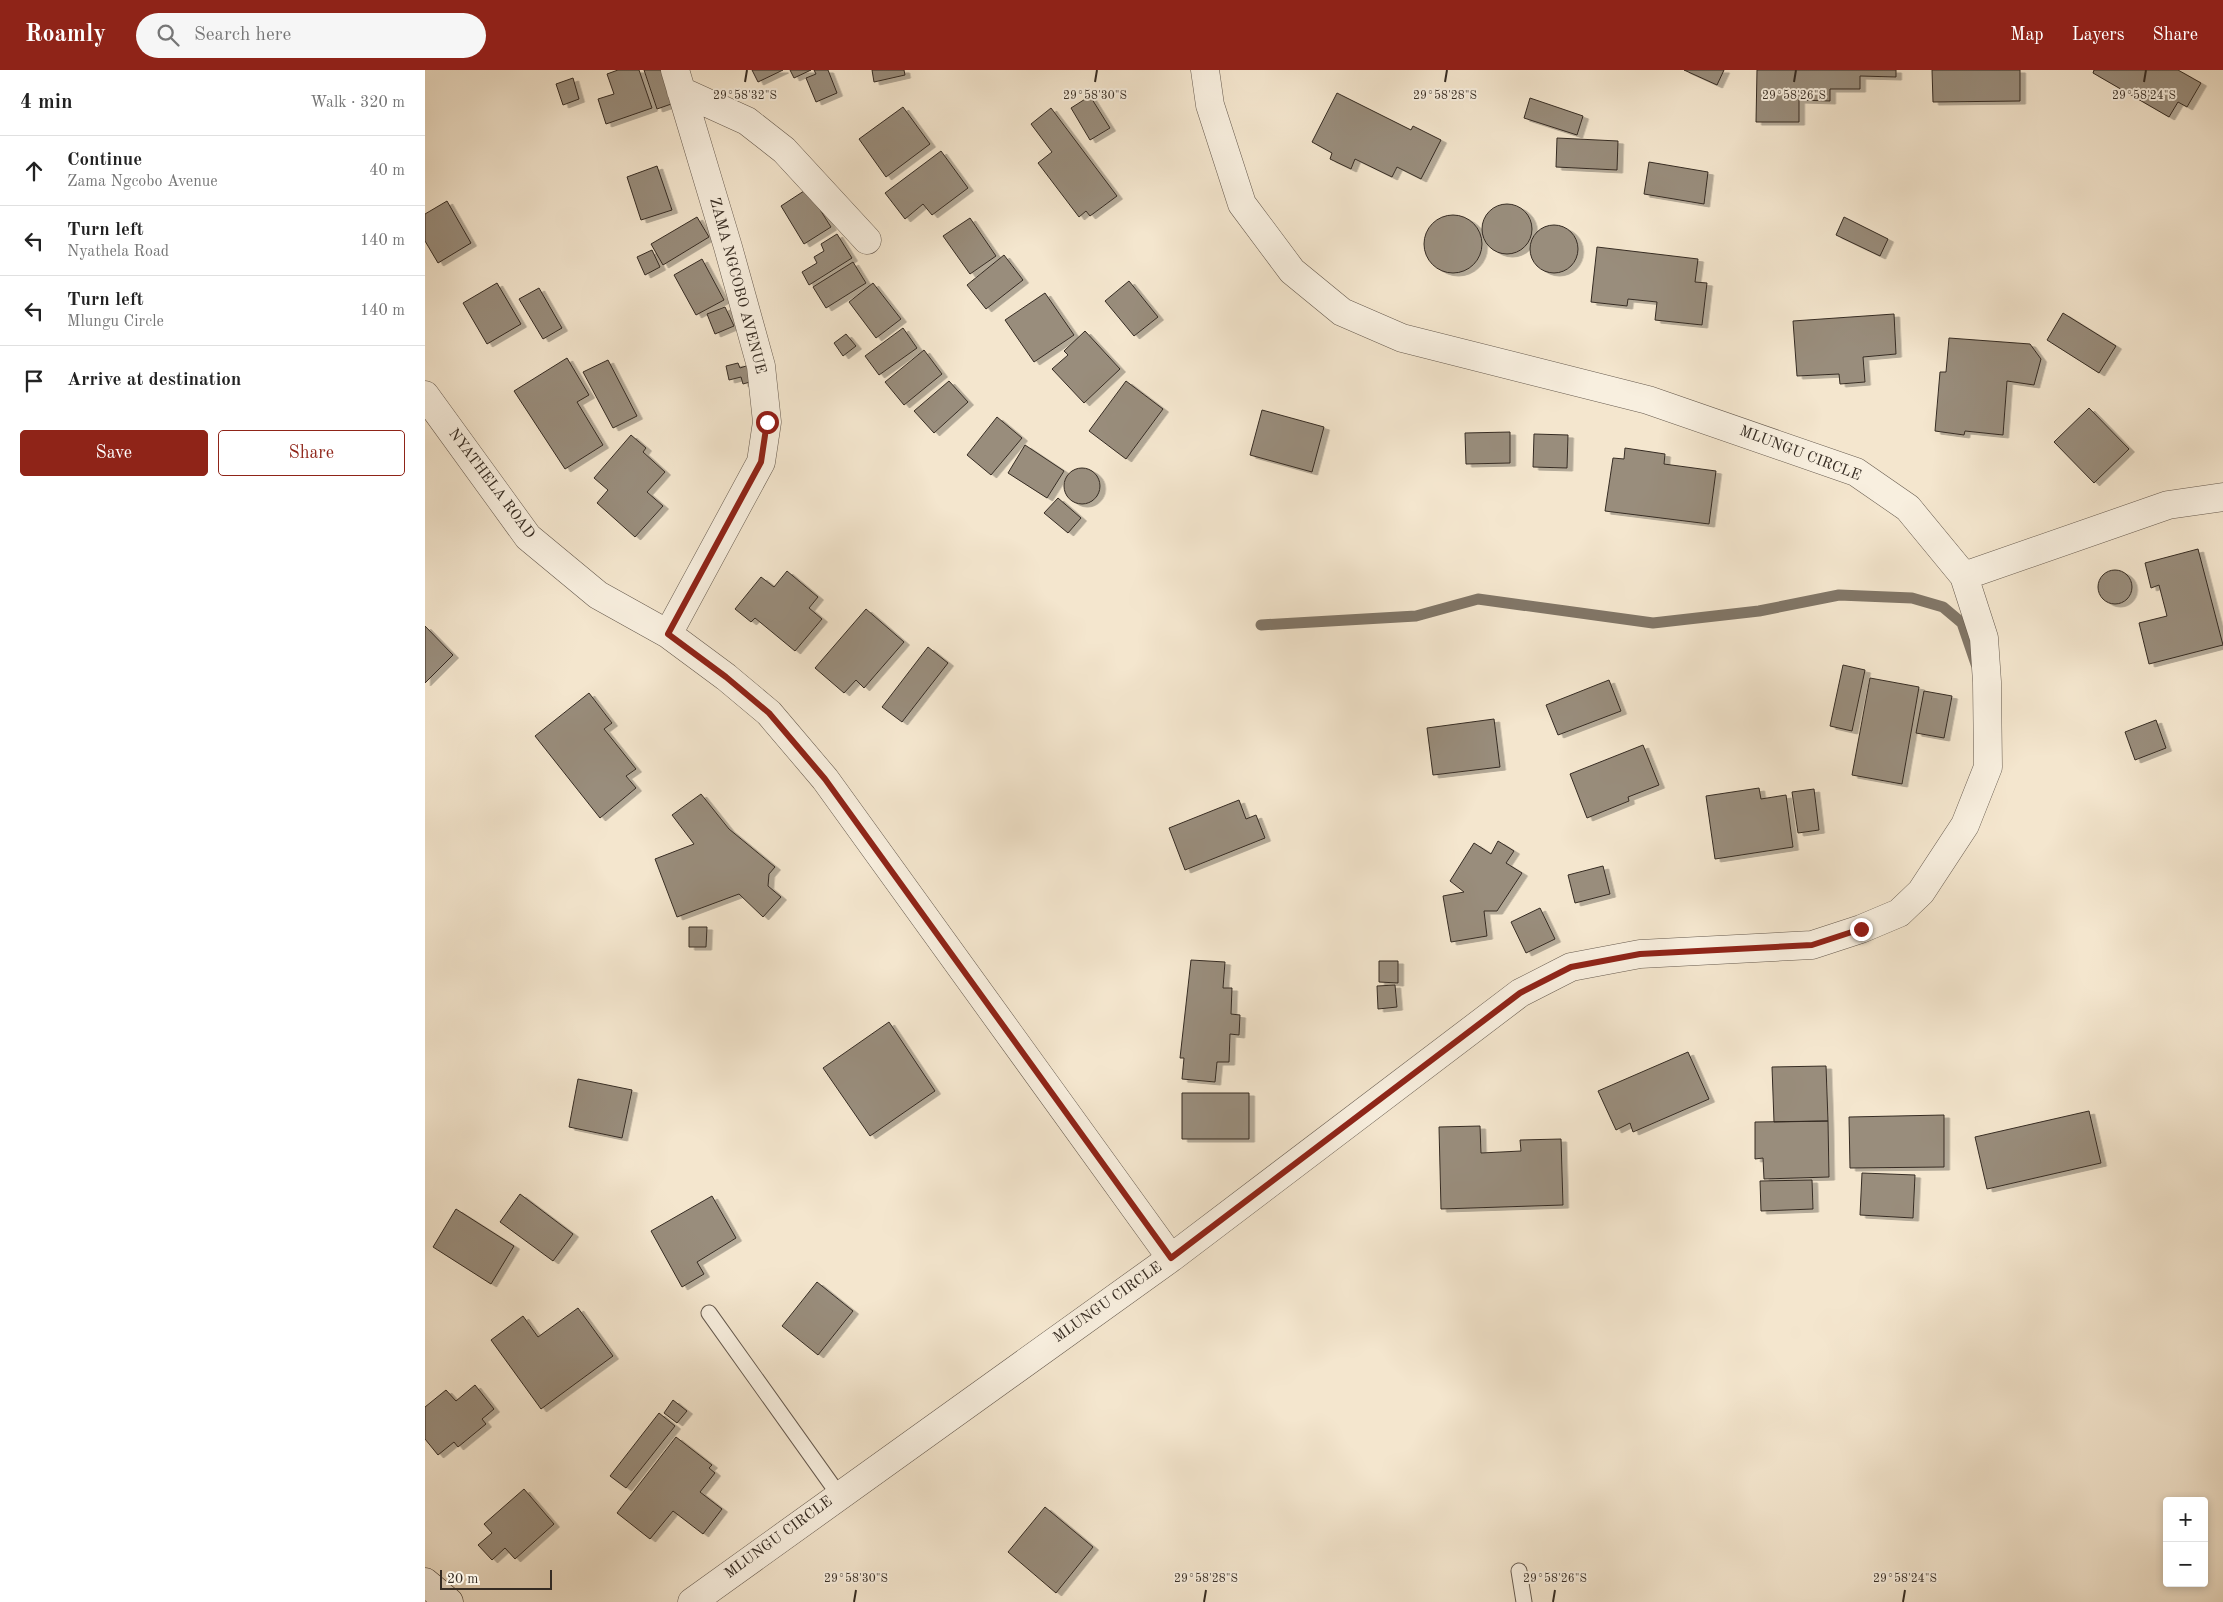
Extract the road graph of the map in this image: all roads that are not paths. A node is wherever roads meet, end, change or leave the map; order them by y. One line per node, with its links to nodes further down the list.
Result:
1 (1205, 70): 6 (street, MLUNGU CIRCLE)
2 (678, 81): 3 (street); 7 (street, ZAMA NGCOBO AVENUE)
3 (867, 240)
4 (425, 395): 7 (street, NYATHELA ROAD)
5 (2223, 497): 6 (street)
6 (1964, 576): 8 (street, MLUNGU CIRCLE)
7 (668, 634): 8 (street, NYATHELA ROAD)
8 (1171, 1258): 10 (street, MLUNGU CIRCLE)
9 (709, 1313): 10 (lane)
10 (839, 1494): 14 (street, MLUNGU CIRCLE)
11 (1519, 1571): 15 (lane)
12 (425, 1582): 13 (street)
13 (449, 1602)
14 (691, 1602)
15 (1524, 1602)

